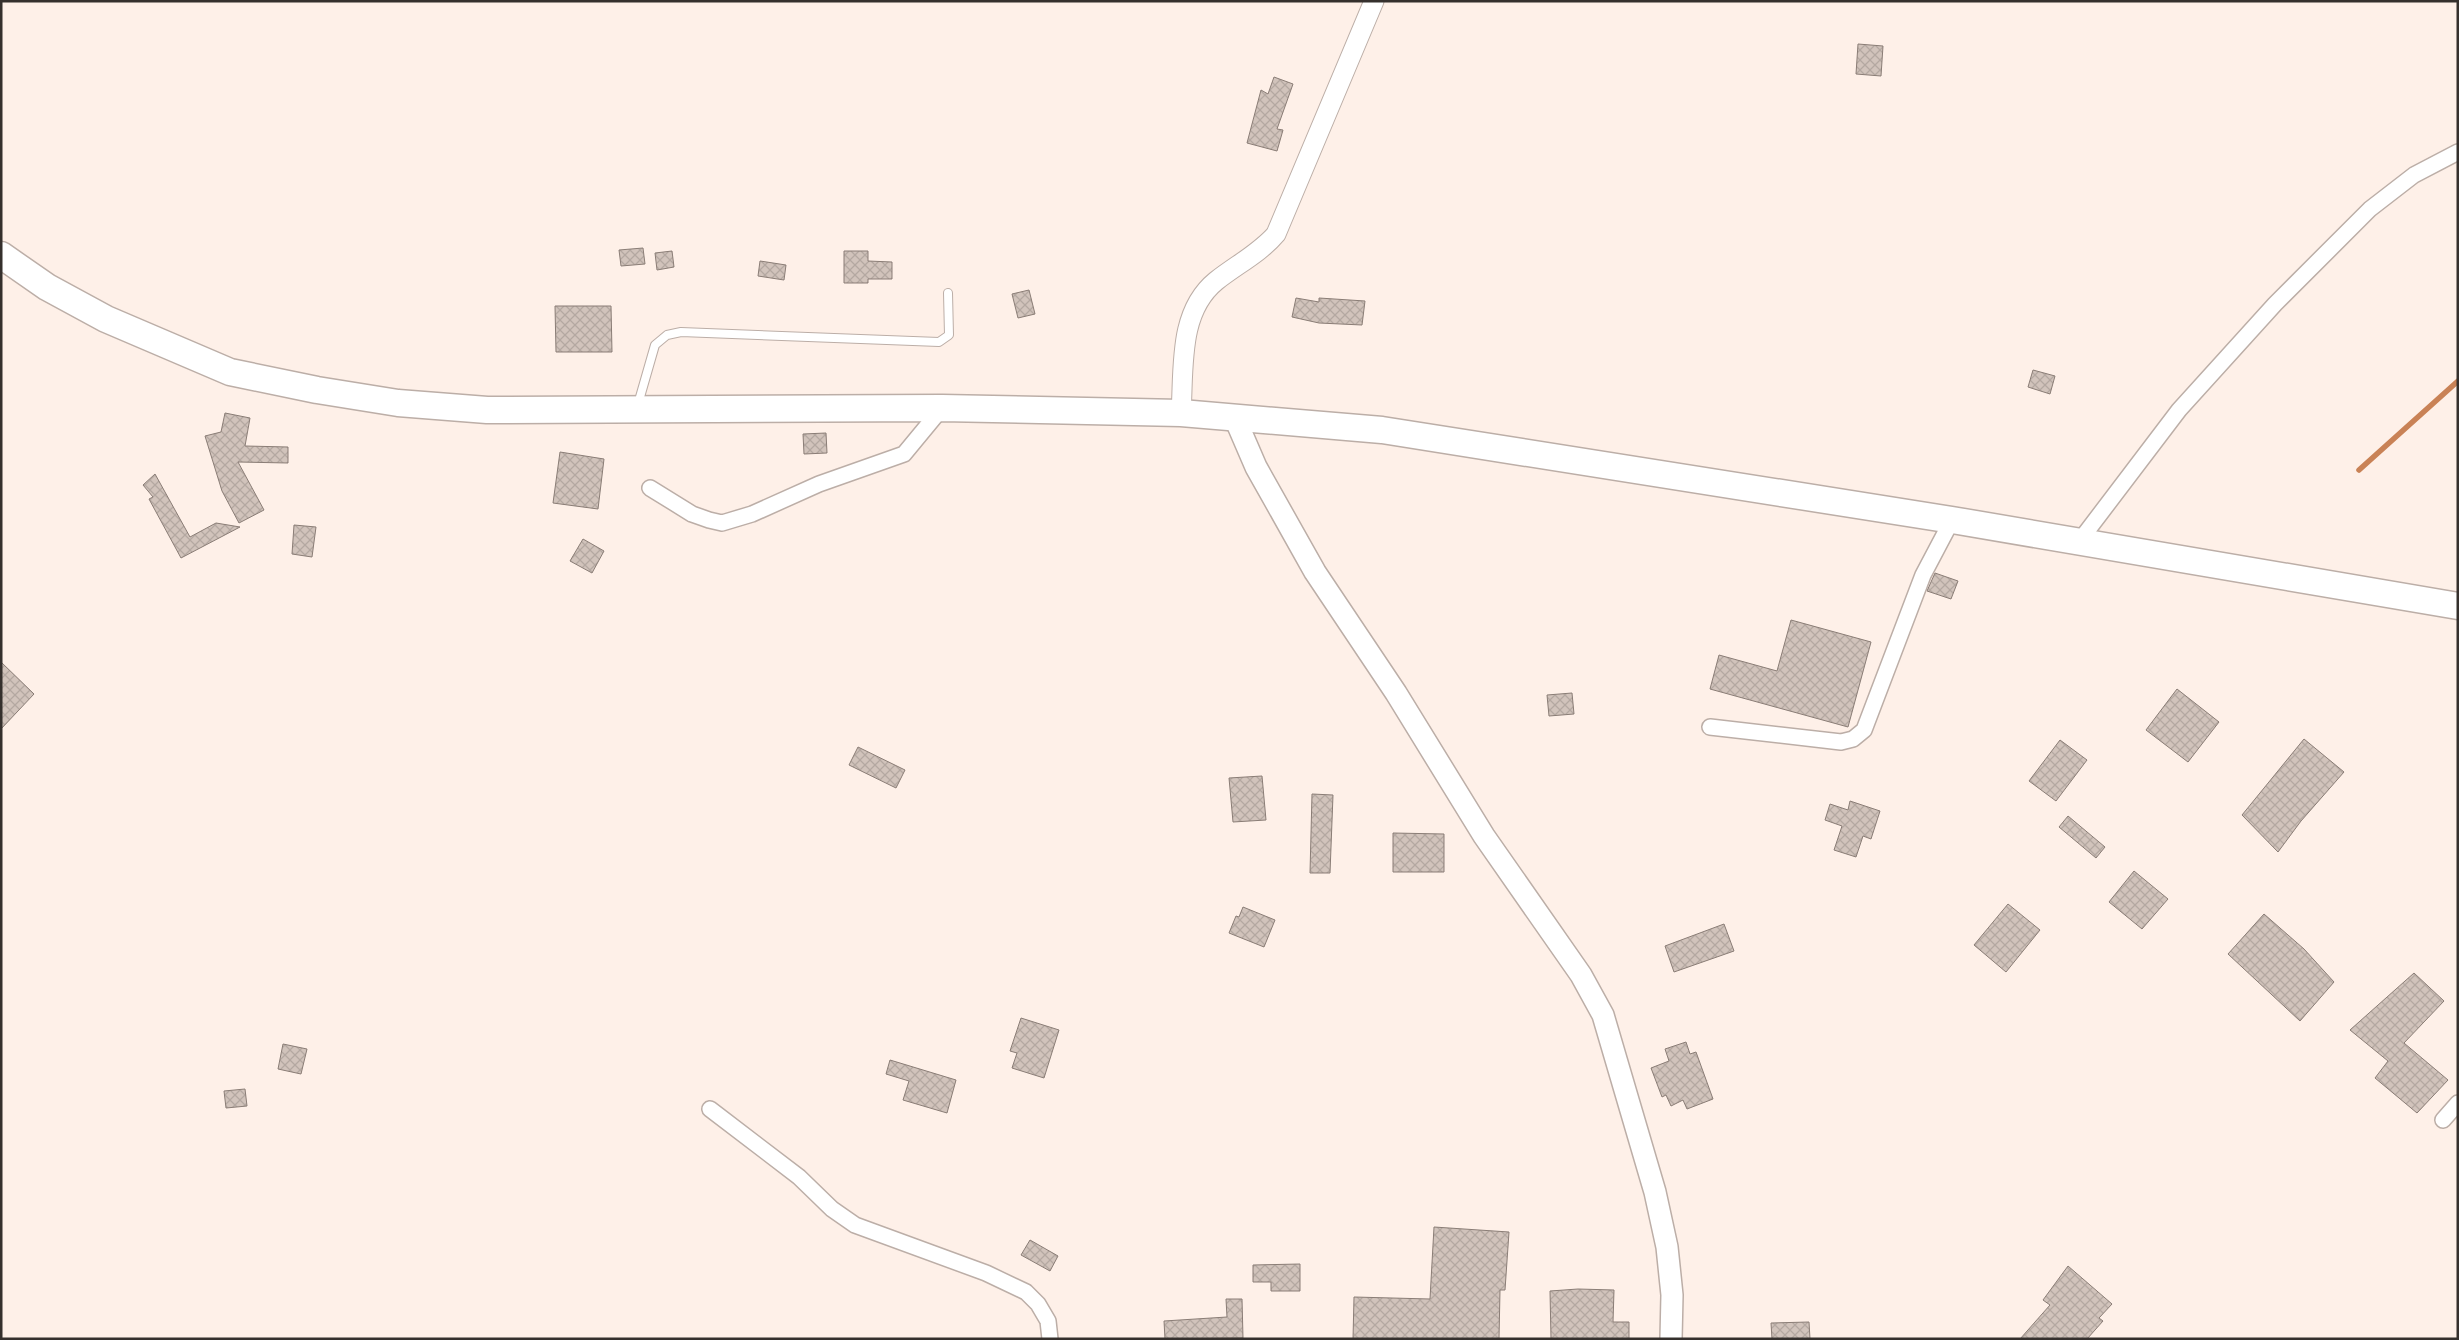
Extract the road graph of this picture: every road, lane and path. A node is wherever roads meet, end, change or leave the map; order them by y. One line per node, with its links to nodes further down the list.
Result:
1 (1374, 1): 7 (street)
2 (2458, 152): 11 (street)
3 (1, 255): 5 (highway)
4 (948, 293): 5 (lane)
5 (636, 408): 6 (highway)
6 (942, 408): 7 (highway); 9 (street)
7 (1181, 413): 8 (highway)
8 (1234, 416): 10 (highway); 18 (main road)
9 (650, 488)
10 (1952, 520): 11 (highway); 13 (street)
11 (2078, 543): 12 (highway)
12 (2458, 606)
13 (1710, 727)
14 (2458, 1103): 16 (street)
15 (710, 1109): 17 (street)
16 (2443, 1120)
17 (1050, 1339)
18 (1671, 1339)

